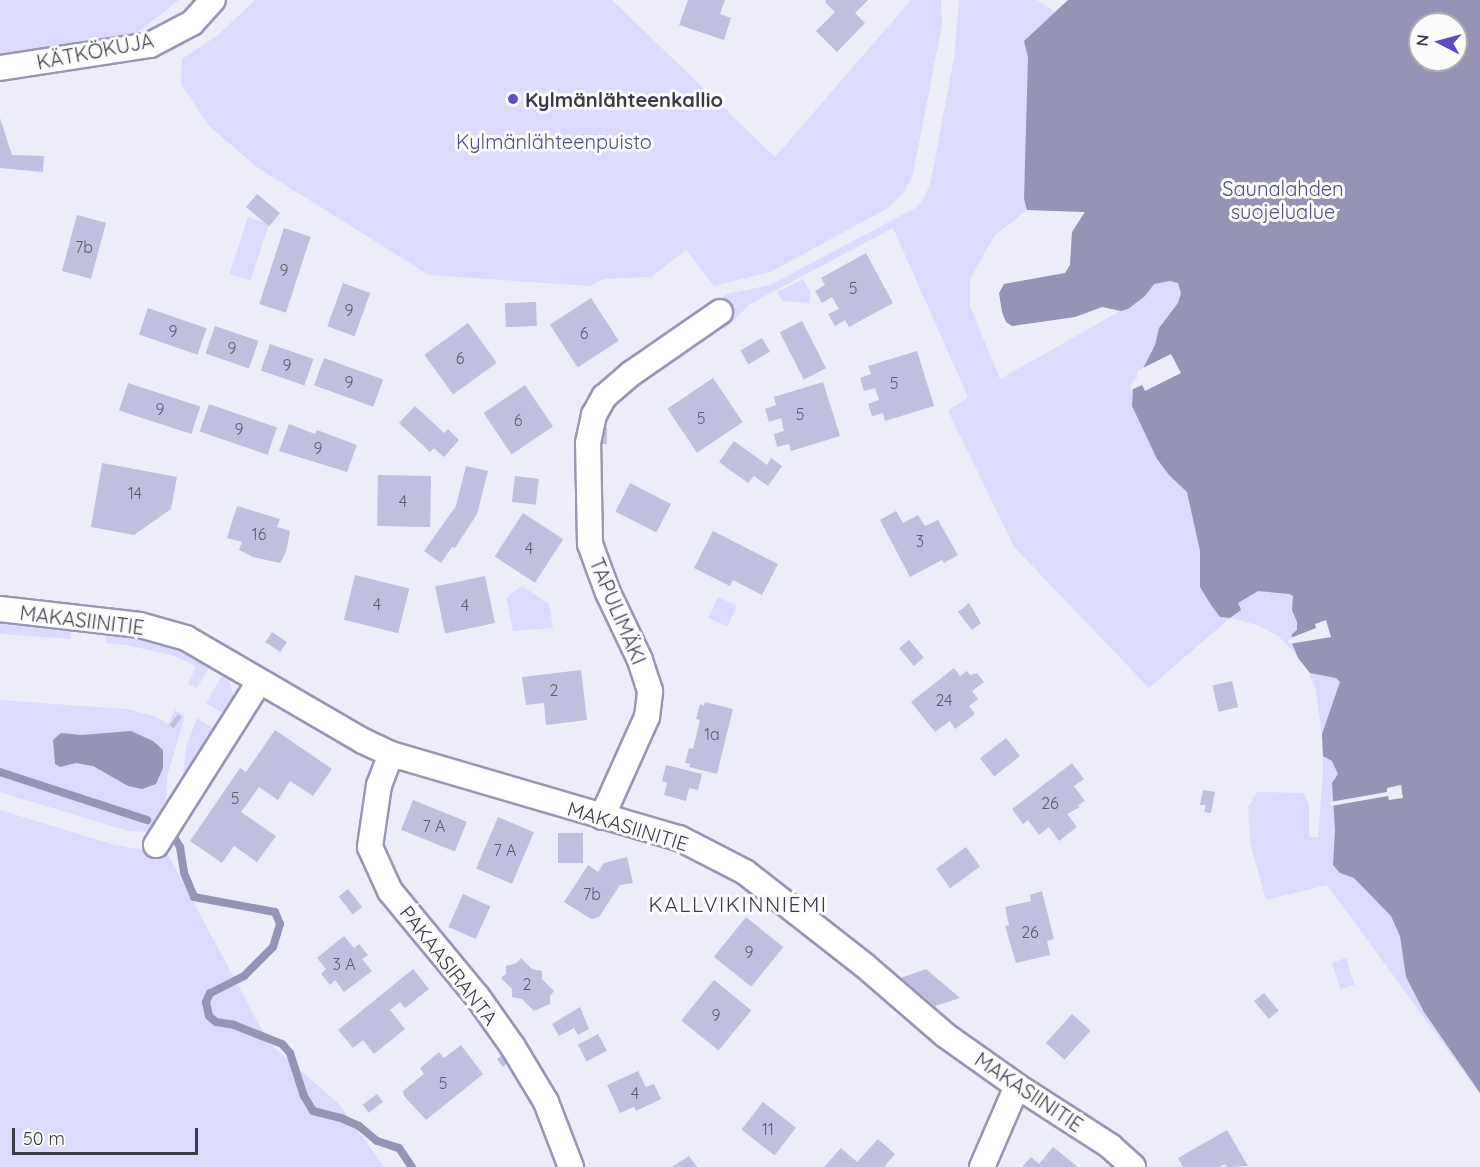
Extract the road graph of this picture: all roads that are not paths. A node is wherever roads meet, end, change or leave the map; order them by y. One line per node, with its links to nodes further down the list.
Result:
1 (213, 0): 2 (street, KÄTKÖKUJA)
2 (0, 68)
3 (720, 312): 7 (street, TAPULIMÄKI)
4 (0, 609): 5 (street, MAKASIINITIE)
5 (259, 682): 6 (street, MAKASIINITIE); 8 (street)
6 (391, 754): 7 (street, MAKASIINITIE); 10 (street, PAKAASIRANTA)
7 (602, 817): 9 (street, MAKASIINITIE)
8 (156, 845)
9 (1017, 1086): 11 (street); 12 (street, MAKASIINITIE)
10 (571, 1167)
11 (982, 1167)
12 (1133, 1167)

